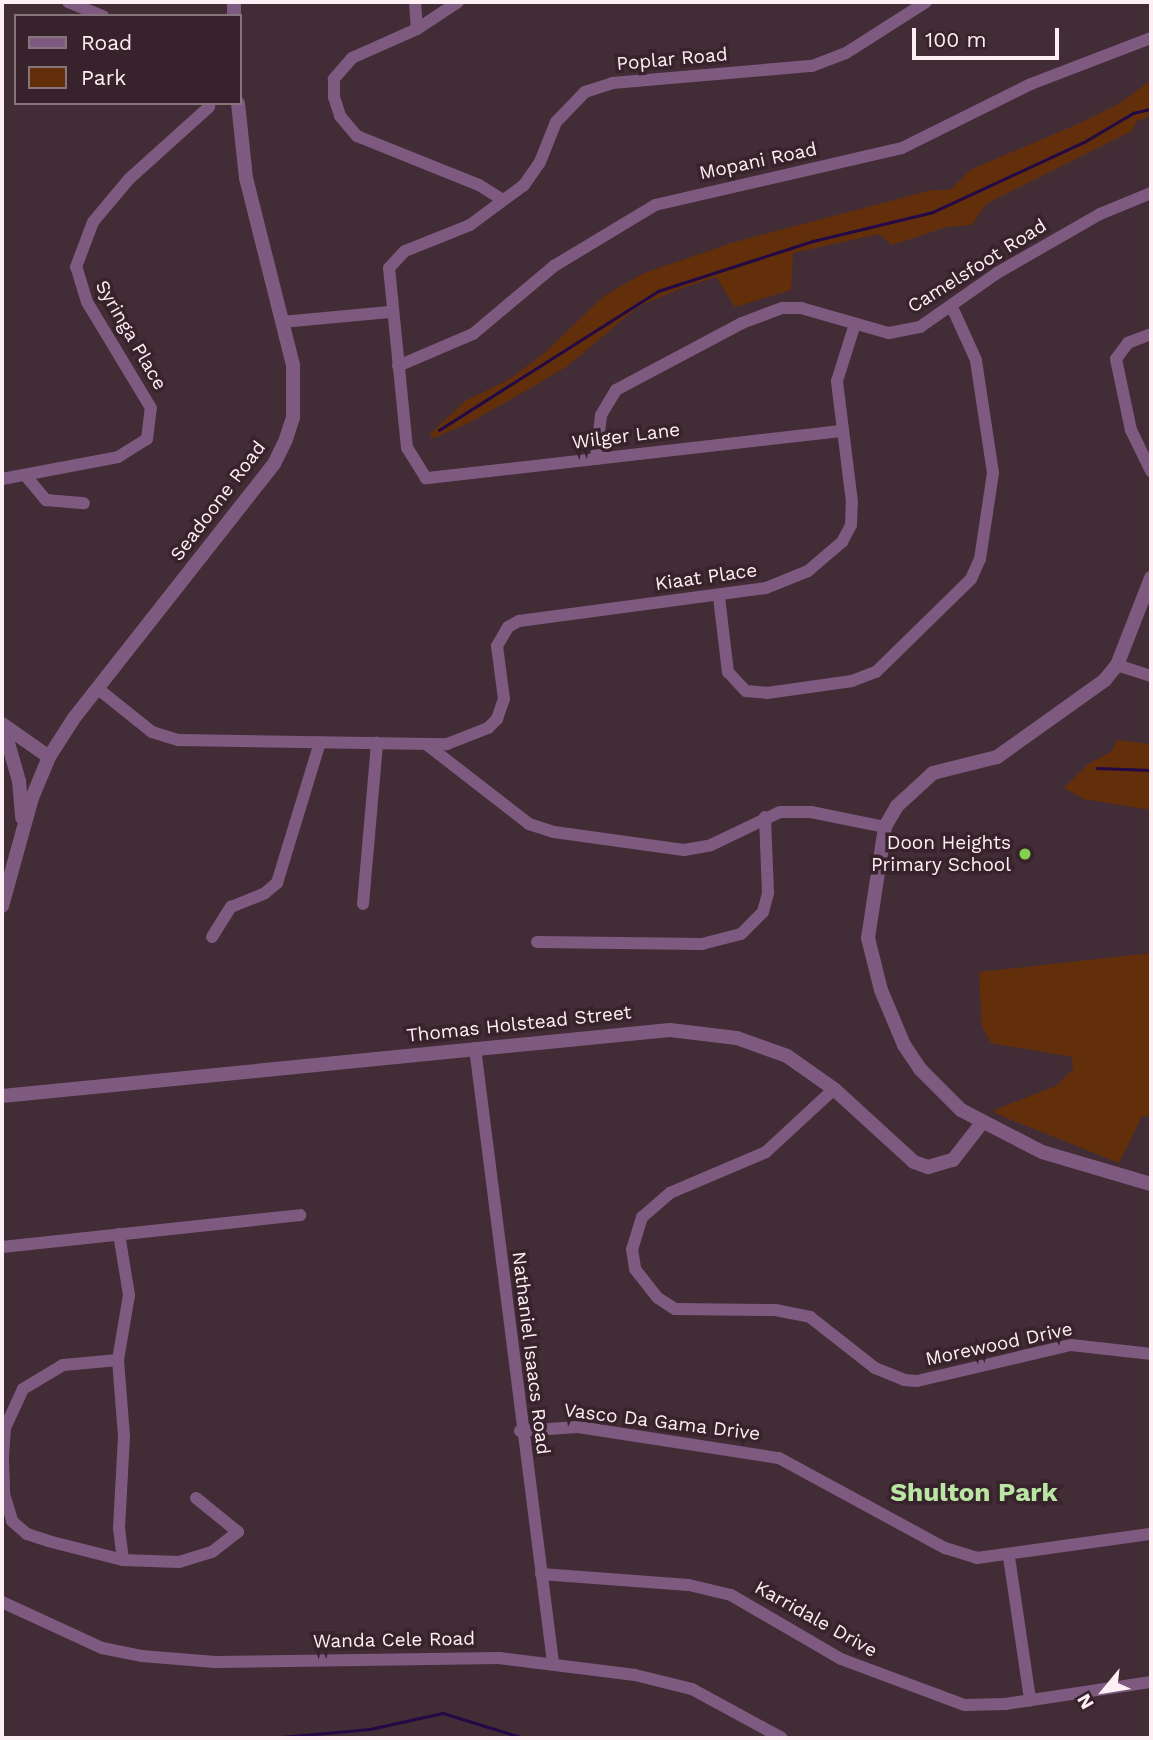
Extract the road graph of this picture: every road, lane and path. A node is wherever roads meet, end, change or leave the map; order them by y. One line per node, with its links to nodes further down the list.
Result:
1 (68, 2): 5 (street)
2 (415, 2): 6 (street)
3 (458, 2): 6 (street)
4 (926, 2): 11 (street, Poplar Road)
5 (98, 14)
6 (417, 29): 11 (street)
7 (1151, 38): 17 (street, Mopani Road)
8 (238, 105): 14 (street, Seadoone Road)
9 (209, 107): 21 (street, Syringa Place)
10 (1151, 193): 12 (street, Camelsfoot Road)
11 (503, 200): 13 (street, Poplar Road)
12 (953, 307): 15 (street, Camelsfoot Road); 25 (street)
13 (390, 313): 14 (street); 17 (street)
14 (282, 322): 28 (street, Seadoone Road)
15 (855, 324): 18 (street, Kiaat Place); 19 (street, Camelsfoot Road)
16 (1151, 334): 20 (street)
17 (398, 366): 19 (street, Wilger Lane)
18 (841, 430): 19 (street, Wilger Lane); 25 (street, Kiaat Place)
19 (596, 459)
20 (1151, 471)
21 (25, 475): 22 (street, Syringa Place); 23 (street)
22 (2, 479)
23 (84, 503)
24 (1151, 579): 26 (street)
25 (719, 597): 32 (street, Kiaat Place)
26 (1117, 666): 27 (street); 35 (street)
27 (1151, 676)
28 (97, 688): 30 (street); 33 (street, Seadoone Road)
29 (2, 725): 33 (street); 36 (street)
30 (320, 742): 31 (street); 39 (street)
31 (377, 743): 32 (street); 37 (street)
32 (426, 744): 34 (street)
33 (49, 757): 36 (street, Seadoone Road)
34 (765, 817): 35 (street); 40 (street)
35 (885, 827): 44 (street)
36 (23, 830): 38 (street, Seadoone Road)
37 (363, 904)
38 (2, 906)
39 (212, 937)
40 (537, 942)
41 (474, 1048): 42 (street, Thomas Holstead Street); 43 (street, Thomas Holstead Street); 51 (street, Nathaniel Isaacs Road)
42 (834, 1089): 44 (street, Thomas Holstead Street); 49 (street, Morewood Drive)
43 (2, 1096)
44 (981, 1124): 45 (street)
45 (1151, 1184)
46 (300, 1215): 47 (street)
47 (118, 1234): 48 (street); 50 (street)
48 (2, 1247)
49 (1151, 1354)
50 (118, 1360): 55 (street); 55 (street)
51 (520, 1431): 54 (street, Vasco Da Gama Drive); 56 (street, Nathaniel Isaacs Road)
52 (196, 1498): 55 (street)
53 (1151, 1534): 54 (street, Vasco Da Gama Drive)
54 (1009, 1557): 60 (street)
55 (123, 1560)
56 (541, 1574): 58 (street, Nathaniel Isaacs Road); 60 (street, Karridale Drive)
57 (2, 1602): 58 (street, Wanda Cele Road)
58 (553, 1663): 61 (street, Wanda Cele Road)
59 (1151, 1682): 60 (street, Karridale Drive)
60 (1030, 1700)
61 (782, 1738)

